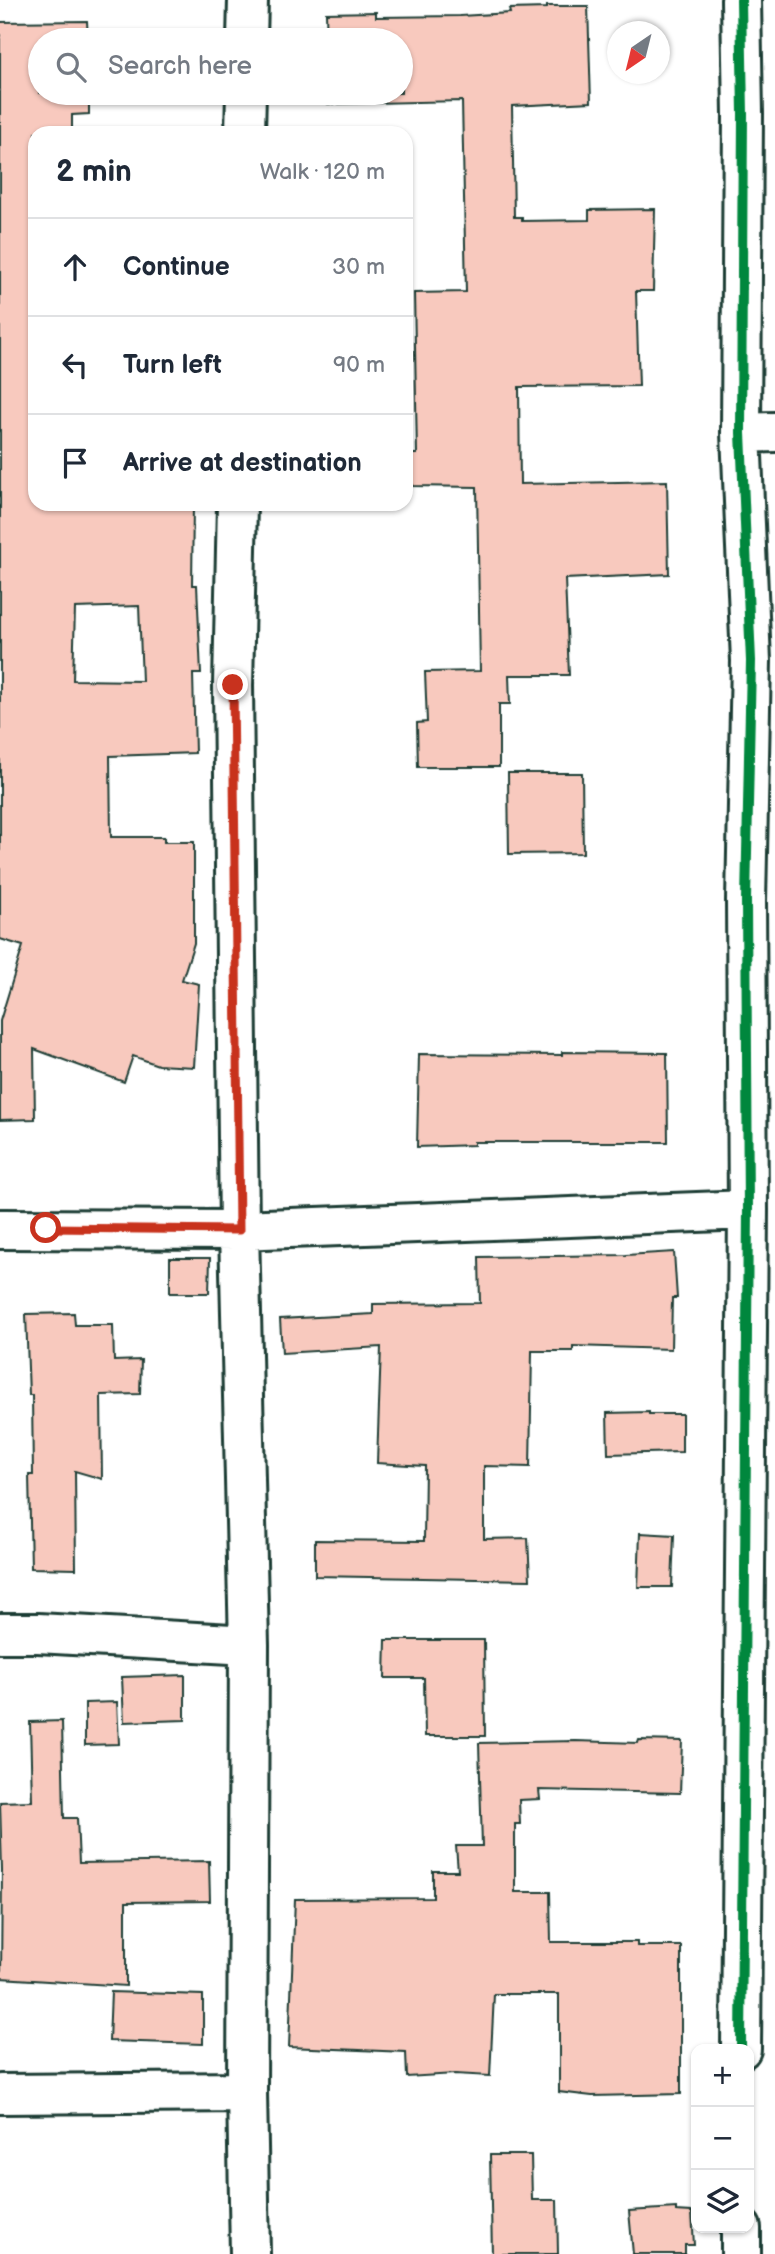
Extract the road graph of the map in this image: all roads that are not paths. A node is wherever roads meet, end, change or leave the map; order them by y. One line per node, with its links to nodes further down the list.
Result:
1 (248, 0): 3 (street)
2 (741, 0): 6 (street)
3 (247, 28)
4 (246, 105): 5 (street)
5 (245, 126)
6 (758, 433): 8 (street)
7 (237, 511): 11 (street)
8 (760, 901): 9 (street)
9 (748, 1210): 11 (street); 14 (street)
10 (0, 1229): 11 (street)
11 (239, 1230): 13 (street)
12 (0, 1633): 13 (street)
13 (249, 1644): 15 (street)
14 (741, 2044)
15 (247, 2092): 16 (street); 18 (street)
16 (0, 2094)
17 (741, 2233): 19 (street)
18 (250, 2254)
19 (741, 2254)

